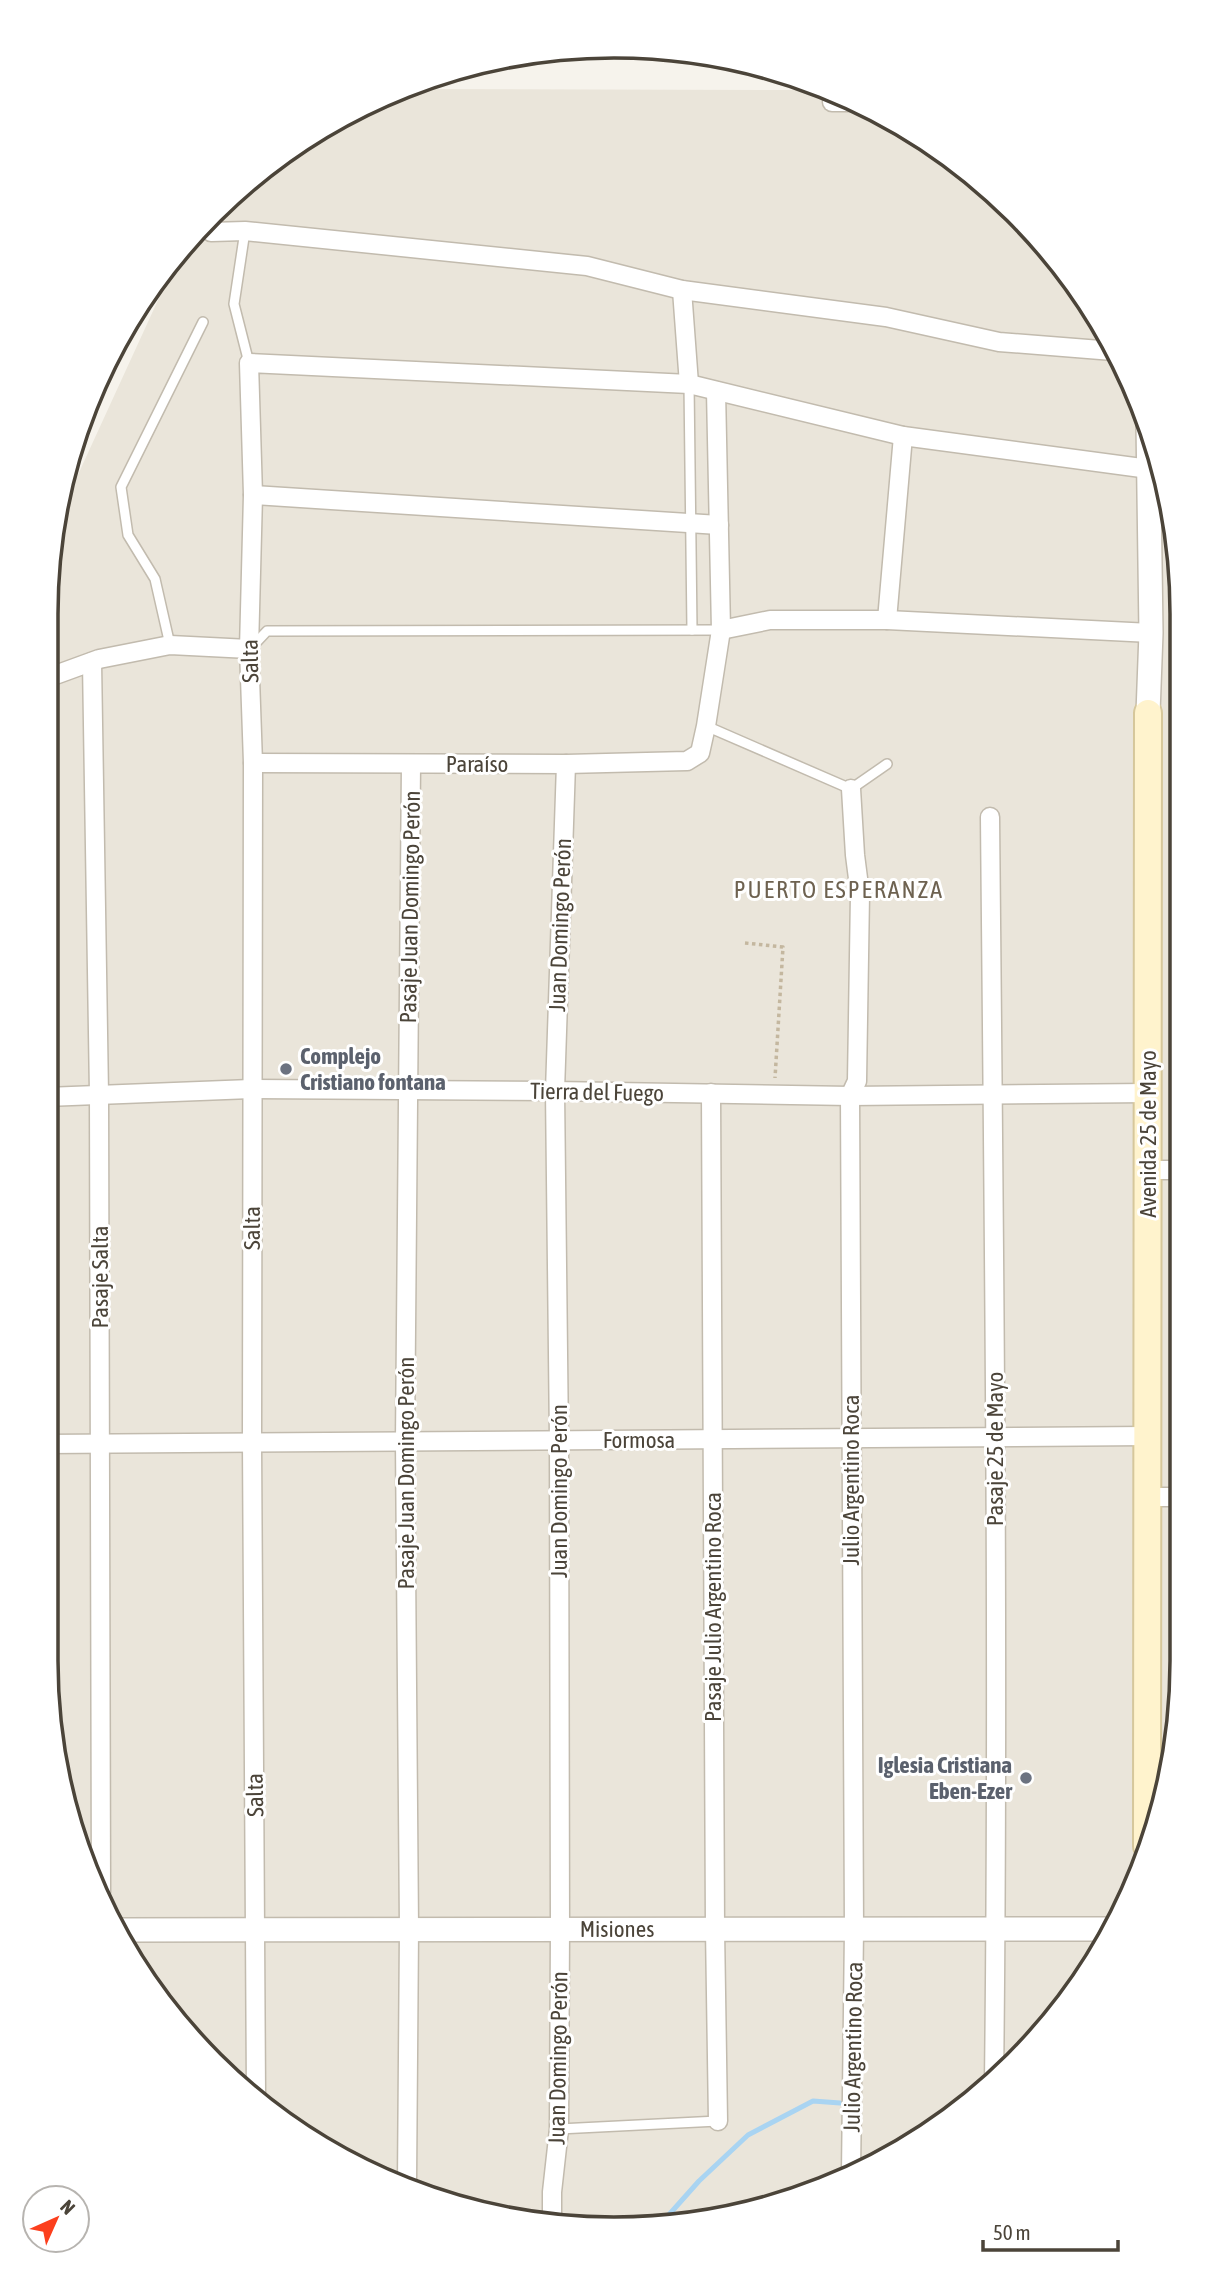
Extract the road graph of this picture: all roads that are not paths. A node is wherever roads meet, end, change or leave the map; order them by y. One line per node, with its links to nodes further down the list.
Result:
1 (245, 231): 2 (street); 3 (street); 6 (lane)
2 (211, 232)
3 (682, 290): 5 (street); 7 (street)
4 (203, 322): 19 (lane)
5 (1104, 350)
6 (249, 363): 7 (street); 12 (street, Salta)
7 (689, 384): 8 (street); 13 (lane)
8 (716, 391): 9 (street); 14 (street)
9 (902, 436): 11 (street); 15 (street)
10 (1149, 463): 11 (street, Avenida 25 de Mayo)
11 (1149, 469): 18 (street, Avenida 25 de Mayo)
12 (253, 495): 13 (street); 20 (street, Salta)
13 (690, 523): 14 (street); 16 (lane)
14 (719, 525): 17 (street)
15 (887, 620): 17 (street); 18 (street)
16 (692, 630): 17 (lane); 20 (lane)
17 (721, 630): 24 (street)
18 (1151, 633): 23 (street, Avenida 25 de Mayo)
19 (170, 645): 20 (street); 21 (street)
20 (249, 649): 25 (street, Salta)
21 (92, 662): 22 (street); 36 (street, Pasaje Salta)
22 (58, 674)
23 (1148, 713): 35 (main road, Avenida 25 de Mayo)
24 (706, 726): 27 (street, Paraíso); 29 (lane)
25 (253, 763): 26 (street, Paraíso); 31 (street, Salta)
26 (411, 764): 27 (street, Paraíso); 32 (street, Pasaje Juan Domingo Perón)
27 (566, 764): 33 (street, Juan Domingo Perón)
28 (887, 764): 29 (lane)
29 (851, 789): 39 (street, Julio Argentino Roca)
30 (990, 817): 37 (street, Pasaje 25 de Mayo)
31 (251, 1090): 32 (street, Tierra del Fuego); 36 (street, Tierra del Fuego); 48 (street, Salta)
32 (408, 1091): 33 (street, Tierra del Fuego); 47 (street, Pasaje Juan Domingo Perón)
33 (555, 1091): 34 (street, Tierra del Fuego); 46 (street, Juan Domingo Perón)
34 (711, 1093): 39 (street, Tierra del Fuego); 45 (street, Pasaje Julio Argentino Roca)
35 (1148, 1093): 37 (street, Tierra del Fuego); 40 (main road, Avenida 25 de Mayo)
36 (99, 1094): 38 (street, Tierra del Fuego); 50 (street, Pasaje Salta)
37 (995, 1094): 39 (street, Tierra del Fuego); 43 (street, Pasaje 25 de Mayo)
38 (58, 1096)
39 (850, 1096): 44 (street, Julio Argentino Roca)
40 (1148, 1170): 41 (street); 42 (main road, Avenida 25 de Mayo)
41 (1170, 1170)
42 (1148, 1436): 43 (street, Formosa); 51 (main road, Avenida 25 de Mayo)
43 (994, 1437): 44 (street, Formosa); 60 (street, Pasaje 25 de Mayo)
44 (851, 1438): 45 (street, Formosa); 59 (street, Julio Argentino Roca)
45 (712, 1439): 46 (street, Formosa); 58 (street, Pasaje Julio Argentino Roca)
46 (559, 1440): 47 (street, Formosa); 57 (street, Juan Domingo Perón)
47 (405, 1442): 48 (street, Formosa); 56 (street, Pasaje Juan Domingo Perón)
48 (252, 1443): 50 (street, Formosa); 62 (street, Salta)
49 (58, 1444): 50 (street, Formosa)
50 (100, 1444): 54 (street, Pasaje Salta)
51 (1147, 1497): 52 (street); 53 (main road, Avenida 25 de Mayo)
52 (1170, 1497)
53 (1149, 1813)
54 (101, 1876)
55 (1102, 1928): 60 (street, Misiones)
56 (409, 1929): 57 (street, Misiones); 62 (street, Misiones); 68 (street, Pasaje Juan Domingo Perón)
57 (560, 1929): 58 (street, Misiones); 66 (street, Juan Domingo Perón)
58 (715, 1929): 59 (street, Misiones); 65 (street, Pasaje Julio Argentino Roca)
59 (854, 1929): 60 (street, Misiones); 67 (street, Julio Argentino Roca)
60 (996, 1929): 63 (street, Pasaje 25 de Mayo)
61 (127, 1930): 62 (street, Misiones)
62 (256, 1930): 64 (street, Salta)
63 (994, 2066)
64 (256, 2086)
65 (718, 2121): 66 (lane)
66 (559, 2129): 69 (street, Juan Domingo Perón)
67 (851, 2164)
68 (407, 2177)
69 (552, 2213)

